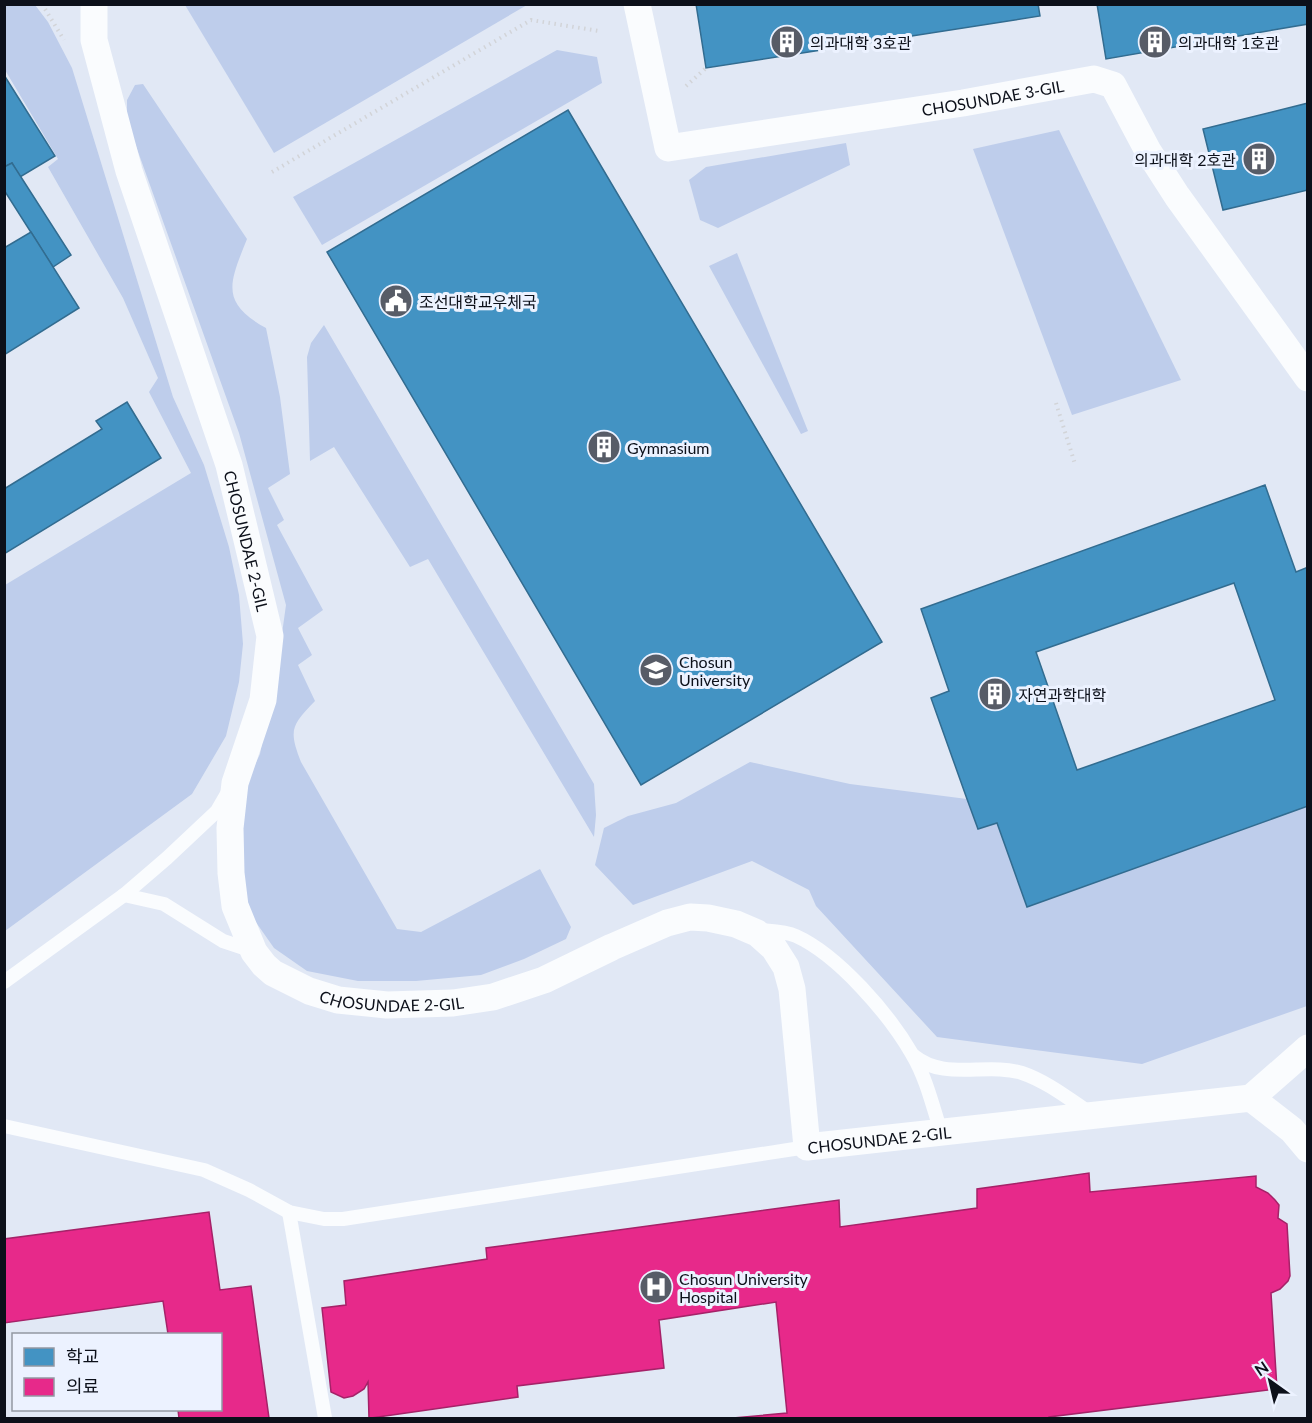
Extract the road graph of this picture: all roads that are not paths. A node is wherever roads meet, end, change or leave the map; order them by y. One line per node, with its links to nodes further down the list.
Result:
1 (94, 4): 4 (street, CHOSUNDAE 2-GIL)
2 (637, 4): 3 (street, CHOSUNDAE 3-GIL)
3 (1304, 365)
4 (235, 783): 5 (lane); 7 (street, CHOSUNDAE 2-GIL)
5 (124, 895): 7 (lane); 8 (lane)
6 (749, 929): 7 (street, CHOSUNDAE 2-GIL); 10 (lane); 15 (street, CHOSUNDAE 2-GIL)
7 (254, 952)
8 (4, 982)
9 (1308, 1048): 11 (street)
10 (913, 1056): 12 (lane); 14 (lane)
11 (1251, 1098): 12 (street, CHOSUNDAE 2-GIL); 16 (street)
12 (1094, 1116): 14 (street, CHOSUNDAE 2-GIL)
13 (4, 1126): 17 (lane)
14 (941, 1132): 15 (street, CHOSUNDAE 2-GIL)
15 (807, 1147): 17 (lane)
16 (1308, 1149)
17 (289, 1212): 18 (lane)
18 (325, 1419)

